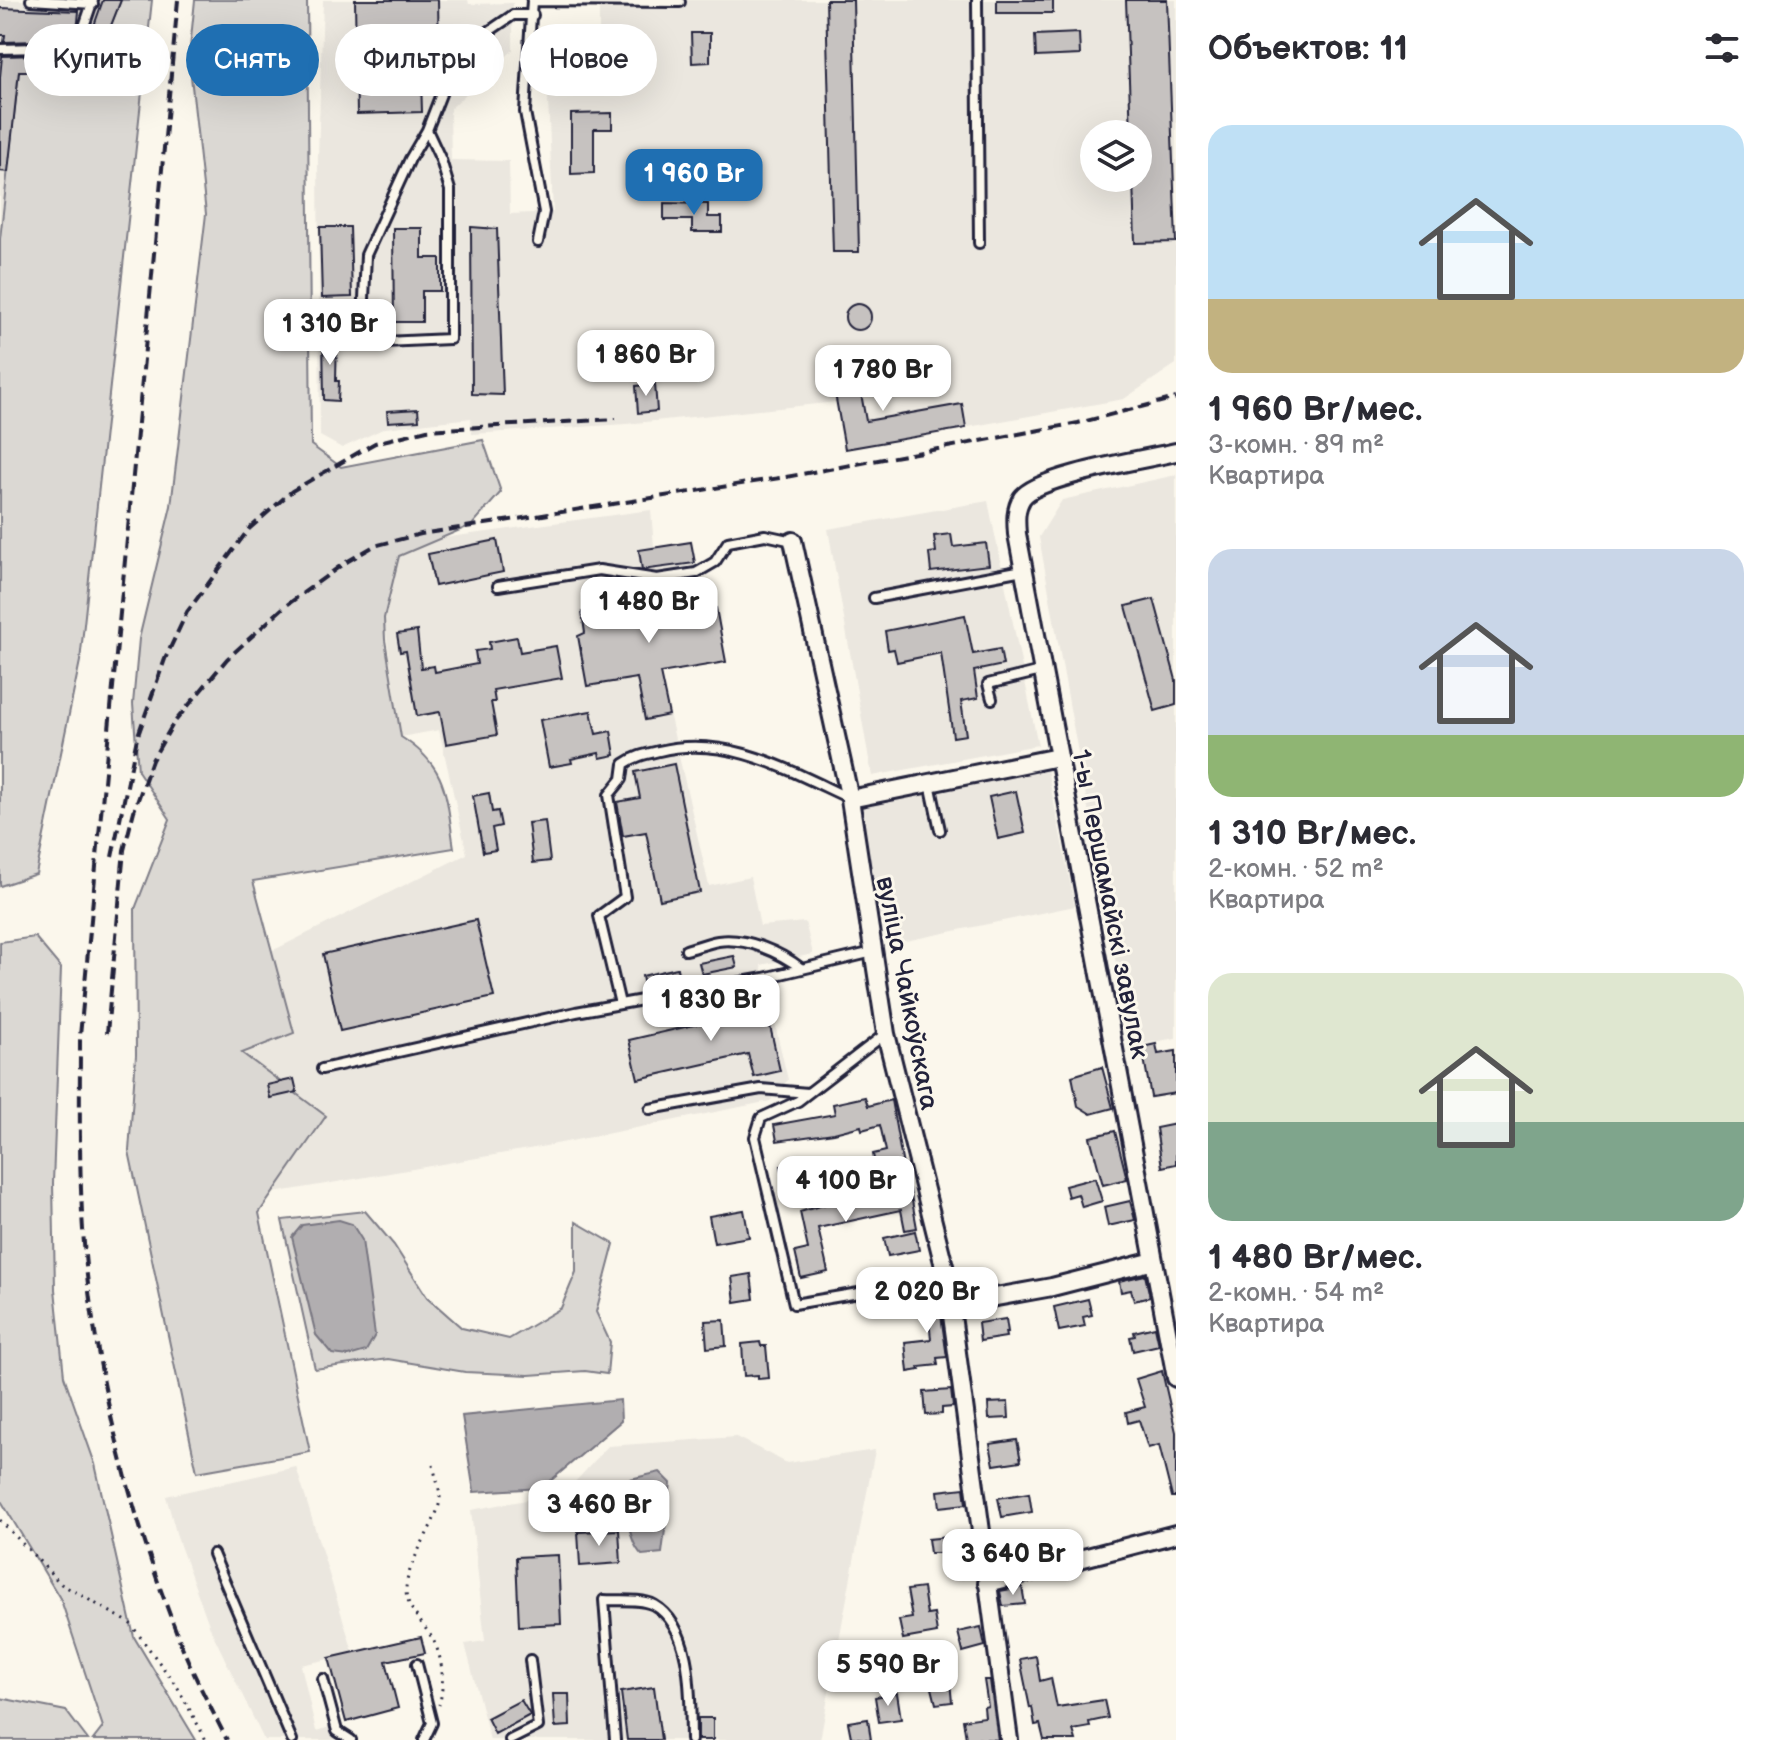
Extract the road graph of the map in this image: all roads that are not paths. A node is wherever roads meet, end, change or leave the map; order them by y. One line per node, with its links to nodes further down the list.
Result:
1 (31, 0): 4 (lane)
2 (532, 0): 5 (lane); 6 (lane)
3 (977, 0): 10 (lane)
4 (93, 2): 7 (lane)
5 (680, 2)
6 (533, 15): 8 (lane); 9 (lane)
7 (0, 49)
8 (427, 130): 8 (lane)
9 (538, 242)
10 (979, 243)
11 (1176, 452): 13 (street, 1-ы Першамайскі завулак)
12 (793, 541): 14 (lane); 20 (street, вуліца Чайкоўскага)
13 (1023, 570): 15 (lane); 16 (street, 1-ы Першамайскі завулак)
14 (498, 586)
15 (874, 598)
16 (1041, 671): 17 (lane); 18 (street, 1-ы Першамайскі завулак)
17 (992, 699)
18 (1058, 757): 19 (street); 30 (street, 1-ы Першамайскі завулак)
19 (930, 782): 20 (street); 21 (lane)
20 (850, 799): 23 (street, вуліца Чайкоўскага); 25 (lane)
21 (940, 830)
22 (686, 950): 24 (lane)
23 (873, 951): 24 (lane); 26 (street, вуліца Чайкоўскага)
24 (802, 969): 25 (lane)
25 (620, 1004): 27 (lane)
26 (886, 1034): 28 (lane); 31 (street, вуліца Чайкоўскага)
27 (322, 1069)
28 (809, 1093): 29 (lane); 31 (lane)
29 (650, 1109)
30 (1154, 1261): 32 (street); 33 (street, 1-ы Першамайскі завулак)
31 (947, 1278): 32 (street, вуліца Чайкоўскага)
32 (951, 1305): 36 (street, вуліца Чайкоўскага)
33 (1176, 1378)
34 (1176, 1534): 36 (street)
35 (213, 1554): 40 (lane)
36 (987, 1583): 46 (street, вуліца Чайкоўскага)
37 (530, 1660): 43 (lane)
38 (417, 1664): 42 (lane)
39 (323, 1679): 41 (lane)
40 (292, 1740)
41 (351, 1740)
42 (424, 1740)
43 (510, 1740)
44 (615, 1740): 45 (lane)
45 (691, 1740)
46 (1009, 1740)

